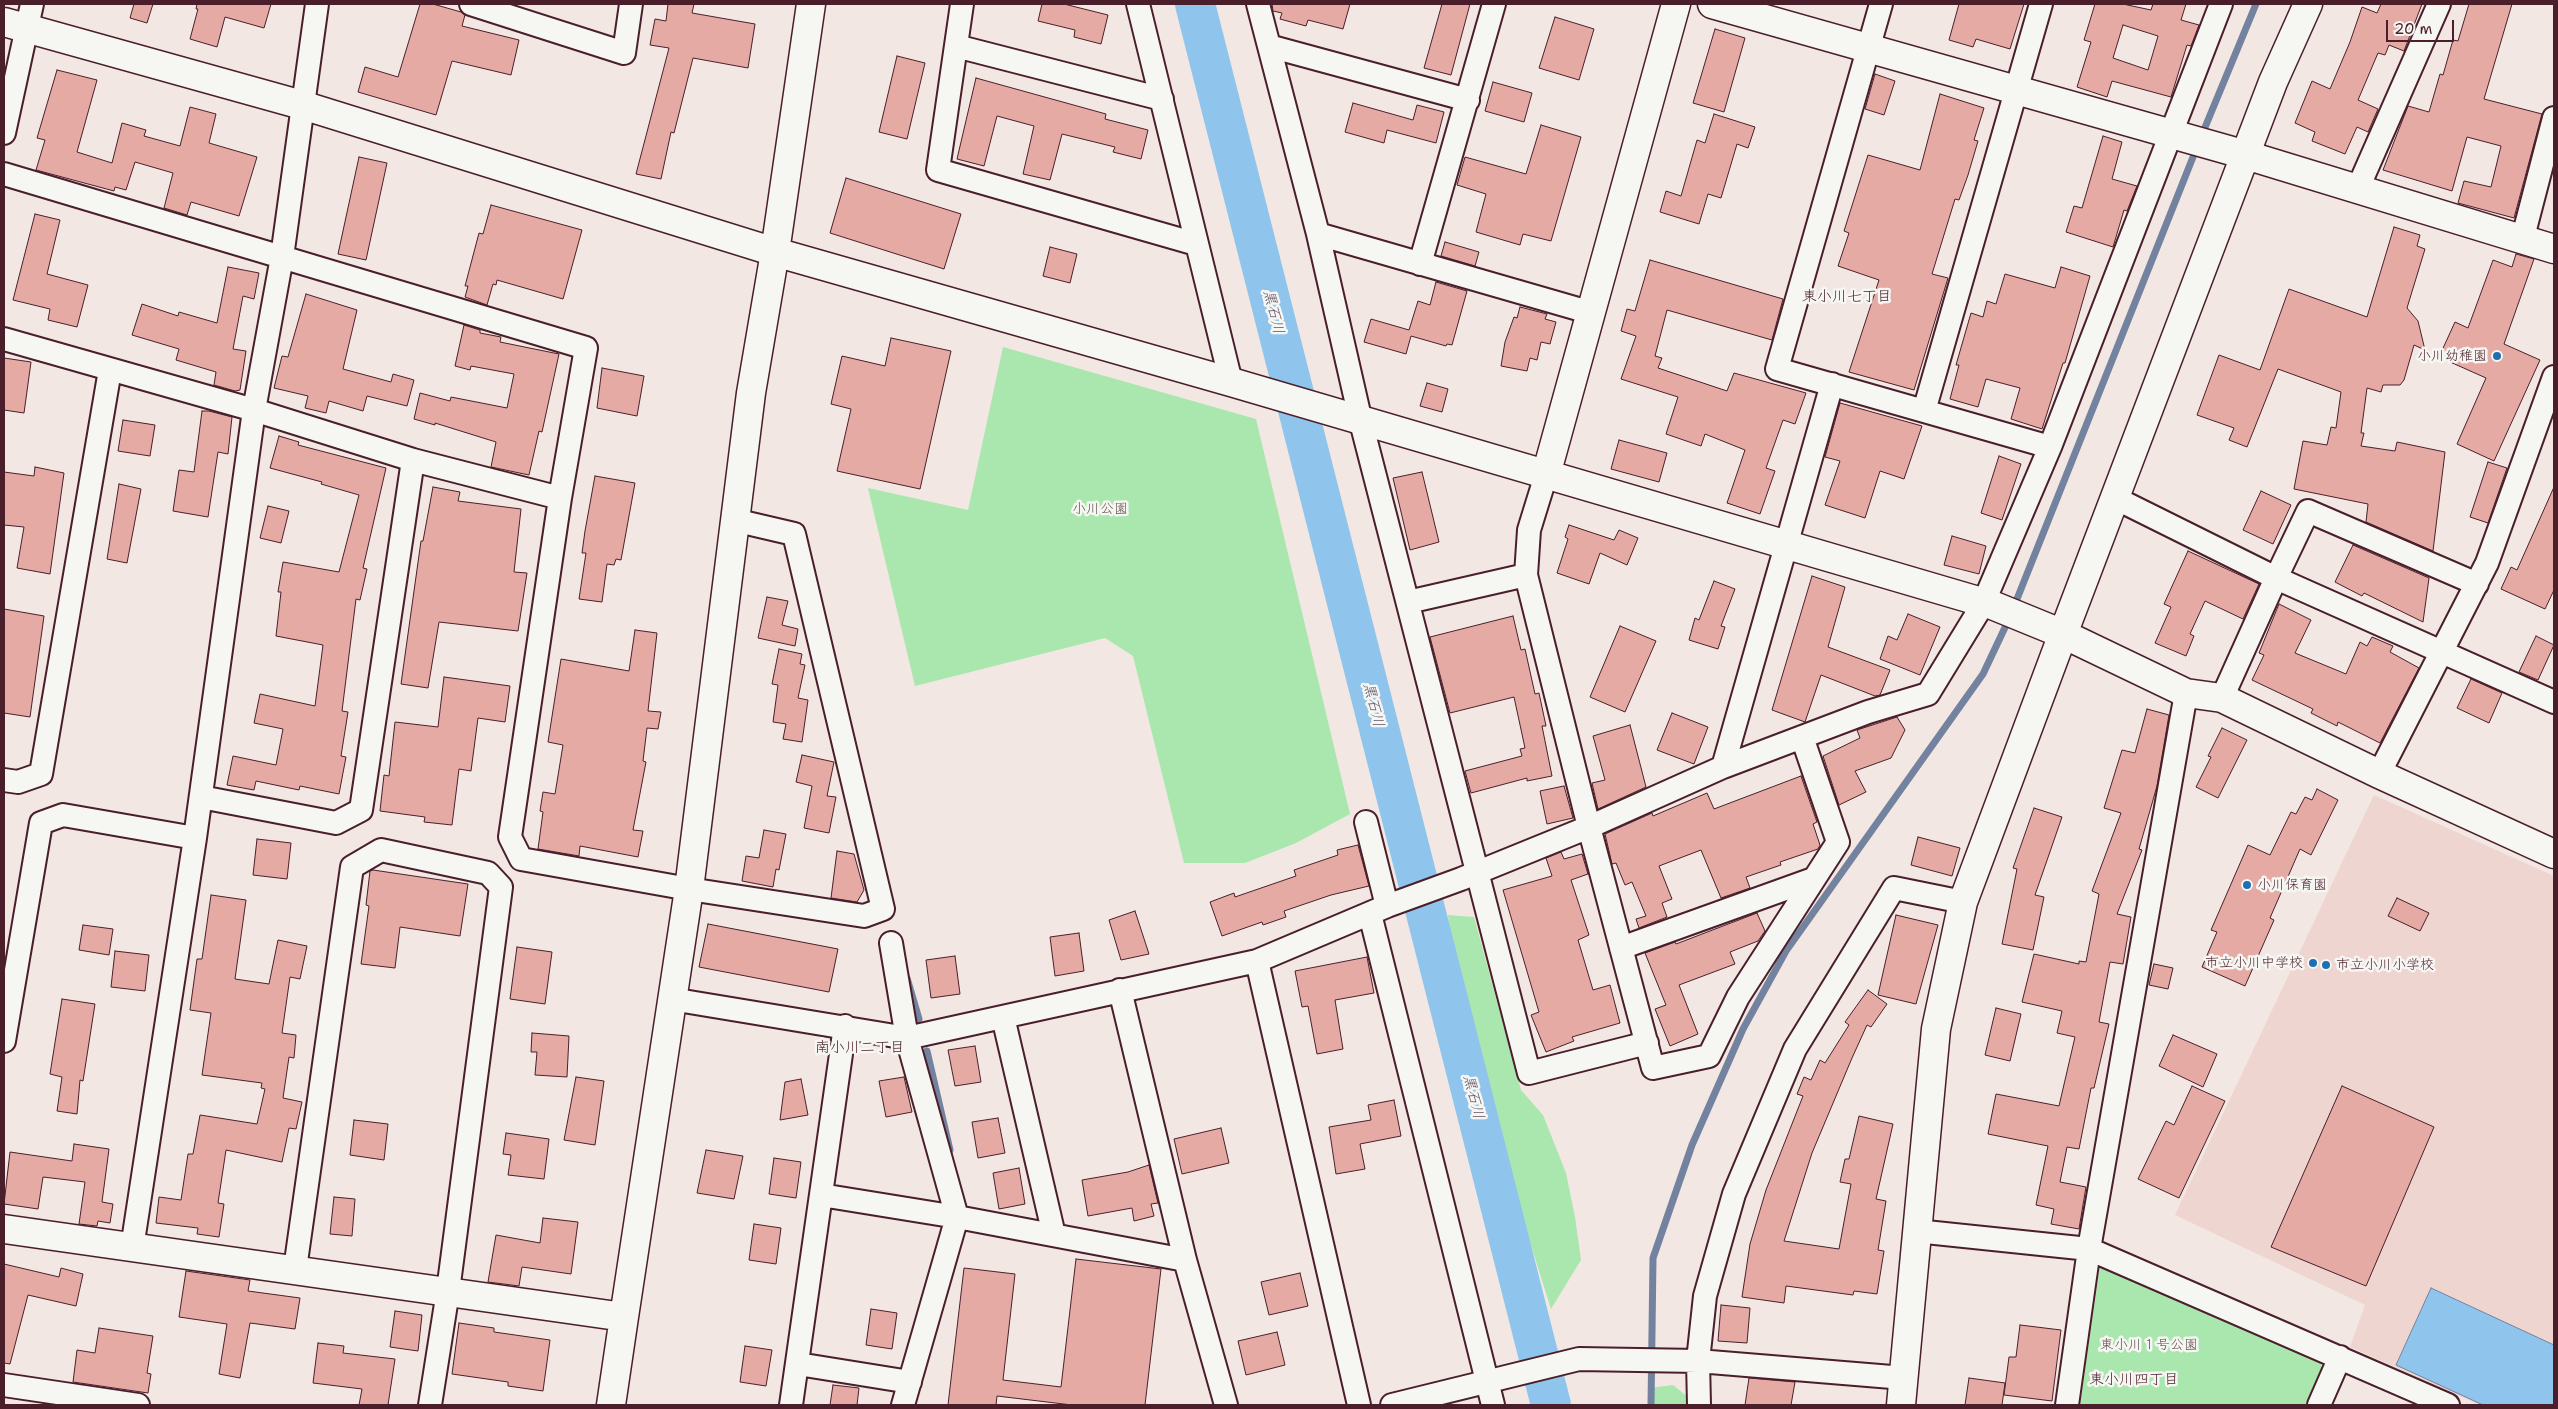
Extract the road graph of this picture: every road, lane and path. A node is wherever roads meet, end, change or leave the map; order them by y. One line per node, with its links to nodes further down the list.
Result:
1 (317, 4): 23 (street)
2 (471, 4): 3 (street)
3 (631, 4)
4 (811, 4): 34 (street)
5 (962, 4): 17 (street)
6 (1138, 4): 21 (street)
7 (1258, 4): 18 (street)
8 (1494, 4): 22 (street)
9 (1676, 4): 37 (street)
10 (1712, 4): 19 (street)
11 (1881, 4): 19 (street)
12 (2041, 4): 20 (street)
13 (2220, 4): 26 (street)
14 (2308, 4): 27 (street)
15 (2439, 4): 29 (street)
16 (21, 18): 23 (street); 25 (street)
17 (956, 46): 21 (street); 32 (street)
18 (1269, 46): 22 (street); 30 (street)
19 (1869, 47): 20 (street); 41 (street)
20 (2017, 90): 26 (street); 44 (street)
21 (1162, 99): 32 (street)
22 (1468, 100): 36 (street)
23 (302, 105): 34 (street); 35 (street)
24 (2554, 118): 31 (street)
25 (4, 133)
26 (2172, 135): 27 (street); 46 (street)
27 (2246, 155): 29 (street); 50 (street)
28 (4, 174): 35 (street)
29 (2358, 188): 31 (street)
30 (1318, 234): 36 (street); 45 (street)
31 (2523, 238): 33 (street)
32 (1196, 244): 40 (street)
33 (2554, 248)
34 (774, 252): 40 (street); 51 (street)
35 (282, 258): 43 (street); 49 (street)
36 (1420, 264): 37 (street)
37 (1592, 313): 48 (street)
38 (4, 339): 39 (street)
39 (110, 370): 43 (street); 66 (street)
40 (1231, 382): 45 (street)
41 (1832, 384): 44 (street); 52 (street)
42 (2553, 385): 55 (street)
43 (254, 410): 47 (street); 67 (street)
44 (1924, 411): 46 (street)
45 (1352, 420): 48 (street); 56 (street)
46 (2050, 447): 57 (street)
47 (414, 460): 49 (street); 67 (street)
48 (1546, 475): 52 (street); 53 (street)
49 (560, 498): 74 (street)
50 (2115, 498): 54 (street); 58 (street)
51 (734, 520): 74 (street); 74 (street)
52 (1786, 546): 57 (street); 64 (street)
53 (1526, 575): 56 (street); 69 (street)
54 (2276, 578): 55 (street); 59 (street); 61 (street)
55 (2477, 584): 59 (street)
56 (1408, 602): 72 (street)
57 (1988, 604): 58 (street); 63 (street)
58 (2063, 634): 60 (street); 75 (street)
59 (2443, 651): 62 (street); 65 (street)
60 (2186, 693): 61 (street); 93 (street)
61 (2222, 698): 65 (street)
62 (2554, 702)
63 (1802, 738): 64 (street); 73 (street)
64 (1724, 767): 69 (street)
65 (2379, 774): 71 (street)
66 (4, 780)
67 (201, 797): 70 (street)
68 (1366, 822): 76 (street)
69 (1589, 827): 72 (street); 78 (street)
70 (195, 838): 85 (street); 92 (street)
71 (2554, 854)
72 (1469, 876): 76 (street); 86 (street)
73 (1813, 879): 78 (street); 86 (street)
74 (689, 889): 81 (street)
75 (1963, 902): 90 (street); 99 (street)
76 (1386, 907): 79 (street); 103 (street)
77 (891, 943): 84 (street)
78 (1621, 948): 86 (street)
79 (1257, 961): 80 (street); 111 (street)
80 (1120, 990): 82 (street); 94 (street)
81 (671, 999): 83 (street); 97 (street)
82 (1003, 1017): 84 (street); 91 (street)
83 (845, 1026): 84 (street); 87 (street)
84 (907, 1038): 88 (street)
85 (4, 1041)
86 (1646, 1043)
87 (820, 1195): 88 (street); 100 (street)
88 (957, 1217): 91 (street); 102 (street)
89 (4, 1229): 92 (street)
90 (1916, 1231): 93 (street); 101 (street)
91 (1054, 1235): 94 (street)
92 (132, 1248): 95 (street)
93 (2089, 1249): 98 (street); 116 (street)
94 (1185, 1260): 110 (street)
95 (295, 1269): 96 (street); 96 (street)
96 (448, 1292): 97 (street); 106 (street)
97 (624, 1317): 107 (street)
98 (2340, 1357): 117 (street); 118 (street)
99 (1698, 1361): 101 (street); 103 (street); 114 (street)
100 (798, 1364): 102 (street); 108 (street)
101 (1904, 1378): 115 (street)
102 (910, 1382): 109 (street)
103 (1488, 1383): 112 (street); 113 (street)
104 (4, 1385): 105 (street)
105 (138, 1405)
106 (430, 1405)
107 (611, 1405)
108 (791, 1405)
109 (903, 1405)
110 (1226, 1405)
111 (1359, 1405)
112 (1392, 1405)
113 (1493, 1405)
114 (1699, 1405)
115 (1901, 1405)
116 (2067, 1405)
117 (2319, 1405)
118 (2448, 1405)

